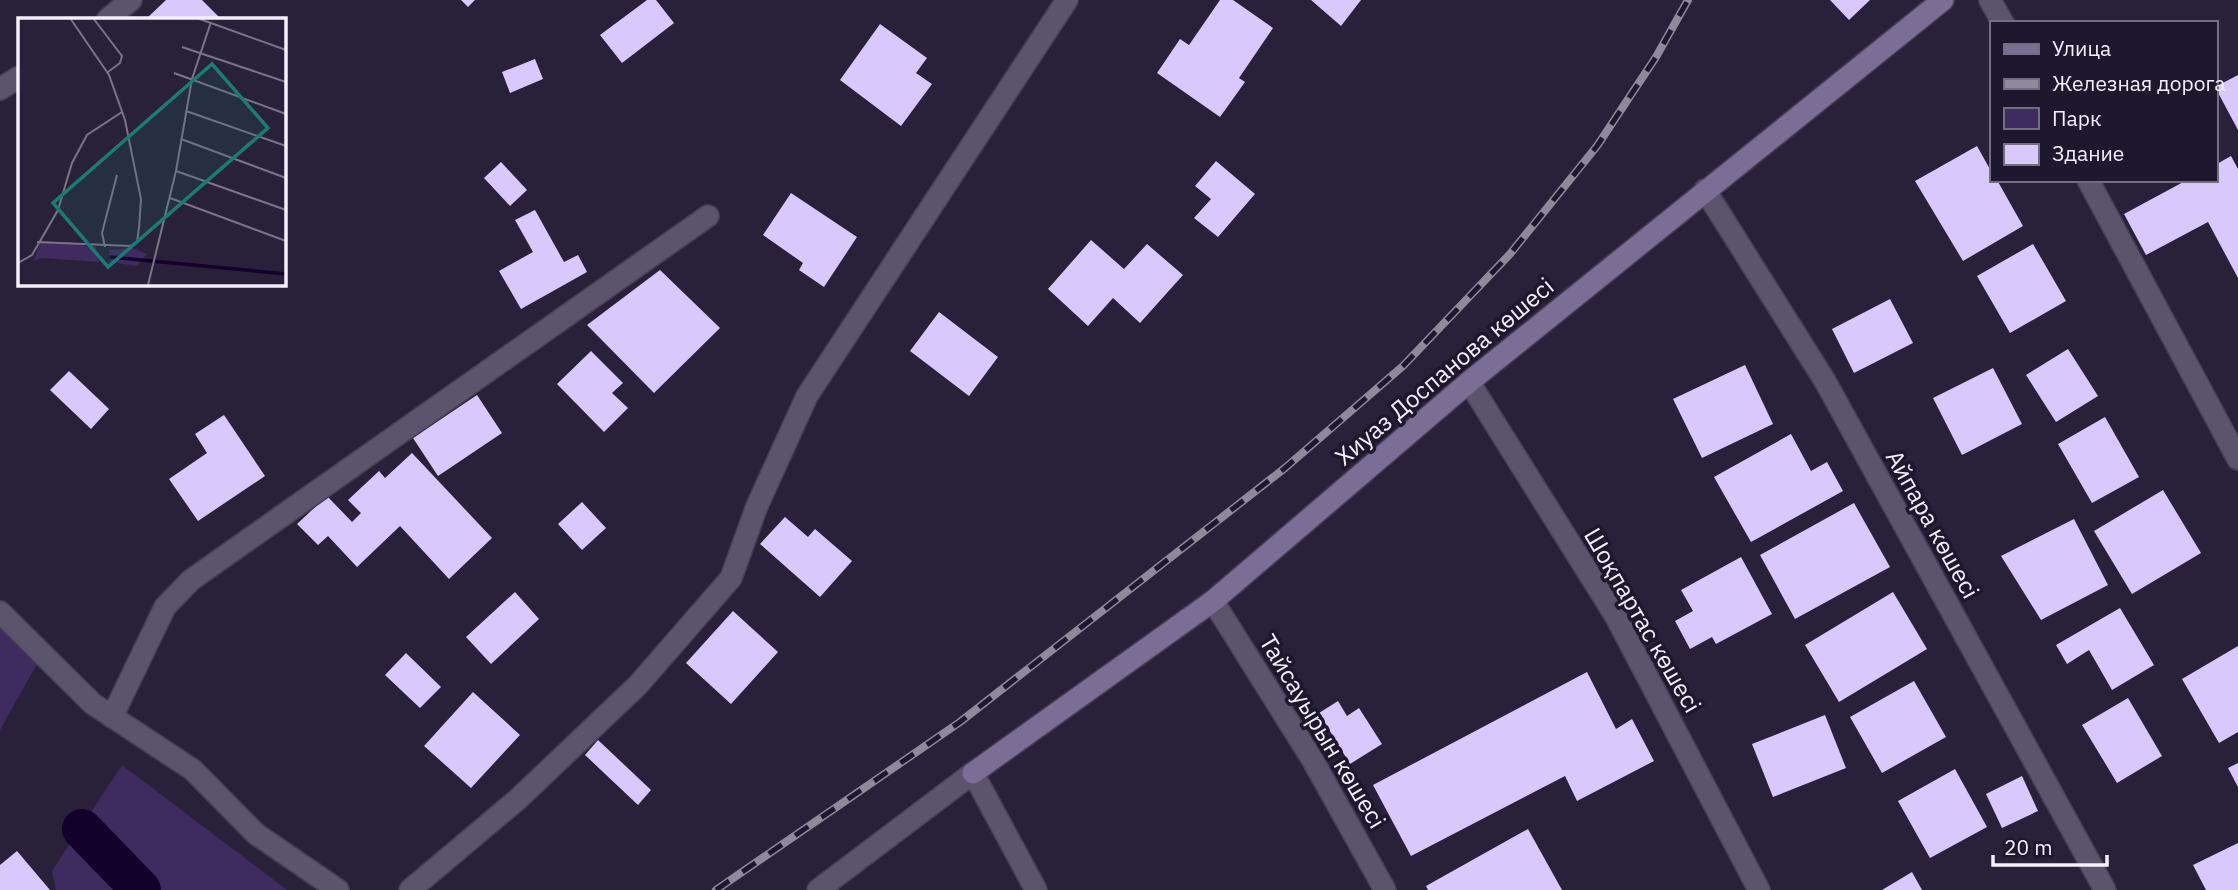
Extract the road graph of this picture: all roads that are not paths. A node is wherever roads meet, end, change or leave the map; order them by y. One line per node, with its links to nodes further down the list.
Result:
1 (131, 0): 5 (street)
2 (1067, 0): 19 (street)
3 (1943, 0): 10 (street, Хиуаз Доспанова көшесі)
4 (1990, 0): 6 (street)
5 (109, 18)
6 (2002, 21)
7 (18, 78): 8 (street)
8 (0, 89)
9 (2089, 182): 13 (street)
10 (1705, 190): 12 (street, Хиуаз Доспанова көшесі); 24 (street, Айпара көшесі)
11 (708, 216): 16 (street)
12 (1469, 382): 14 (street, Хиуаз Доспанова көшесі); 23 (street, Шоқпартас көшесі)
13 (2238, 459)
14 (1213, 601): 17 (street, Хиуаз Доспанова көшесі); 22 (street, Тайсауырын көшесі)
15 (0, 612): 16 (street)
16 (112, 717): 18 (street)
17 (973, 774): 20 (street); 21 (street)
18 (338, 890)
19 (410, 890)
20 (818, 890)
21 (1036, 890)
22 (1385, 890)
23 (1759, 890)
24 (2105, 890)

